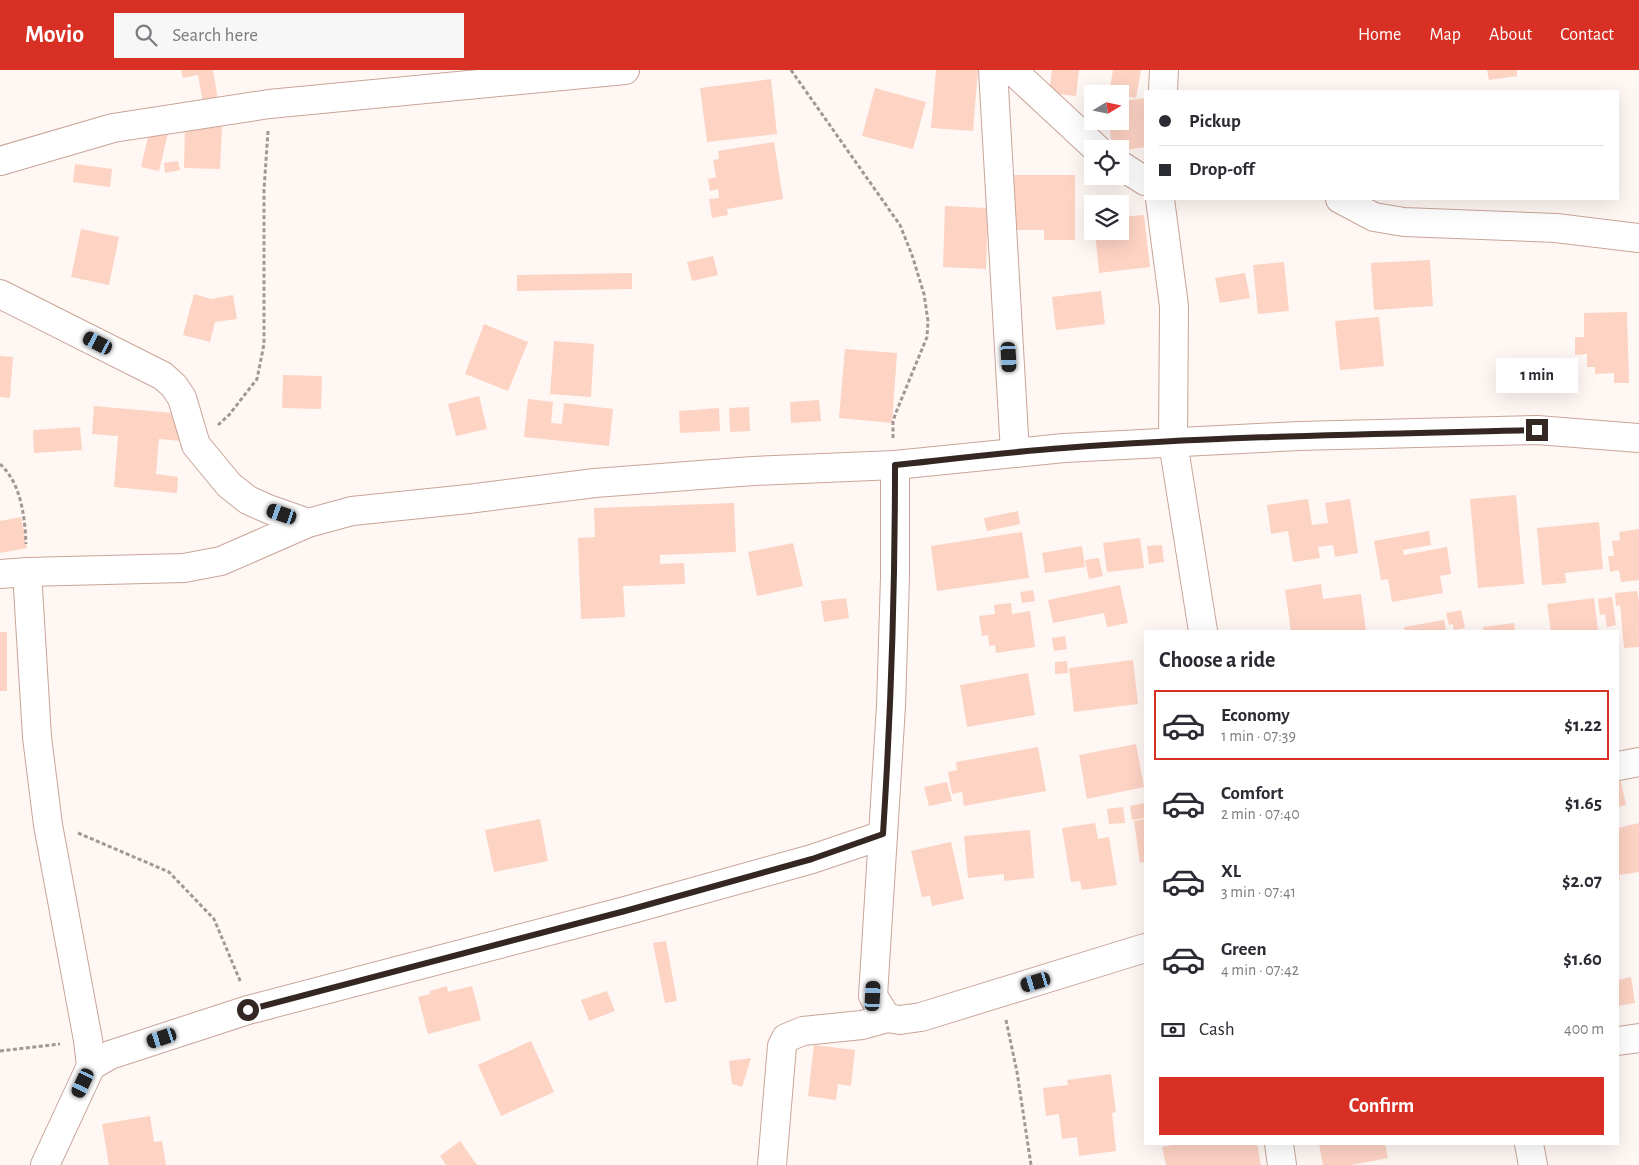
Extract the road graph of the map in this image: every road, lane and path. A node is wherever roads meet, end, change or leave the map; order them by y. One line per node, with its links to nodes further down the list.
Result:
1 (625, 70): 7 (street)
2 (791, 70): 21 (path)
3 (992, 70): 19 (street)
4 (1012, 70): 8 (street)
5 (1164, 70): 6 (street)
6 (1163, 90)
7 (269, 104): 9 (street); 18 (path)
8 (1087, 140)
9 (0, 161)
10 (1129, 171): 11 (street)
11 (1144, 180)
12 (1160, 200): 17 (street)
13 (1342, 200): 14 (street)
14 (1639, 238)
15 (0, 294): 18 (street)
16 (1639, 438): 17 (street)
17 (1172, 442): 19 (street); 25 (street)
18 (196, 445): 22 (street)
19 (1015, 453): 21 (street)
20 (0, 464): 23 (path)
21 (893, 465): 22 (street); 29 (street)
22 (308, 523): 23 (street)
23 (27, 572): 24 (street); 28 (street)
24 (0, 574)
25 (1203, 630)
26 (1639, 762): 27 (street)
27 (1619, 766)
28 (48, 825): 32 (path); 37 (street)
29 (883, 834): 32 (street); 33 (street)
30 (1144, 948): 31 (street)
31 (1000, 993): 33 (street); 42 (path)
32 (248, 1010): 37 (street)
33 (887, 1018): 41 (street)
34 (1639, 1038): 35 (street)
35 (1619, 1041)
36 (0, 1051): 37 (path)
37 (89, 1054): 40 (street)
38 (1279, 1145): 43 (street)
39 (1529, 1145): 44 (street)
40 (45, 1165)
41 (772, 1165)
42 (1031, 1165)
43 (1282, 1165)
44 (1533, 1165)

